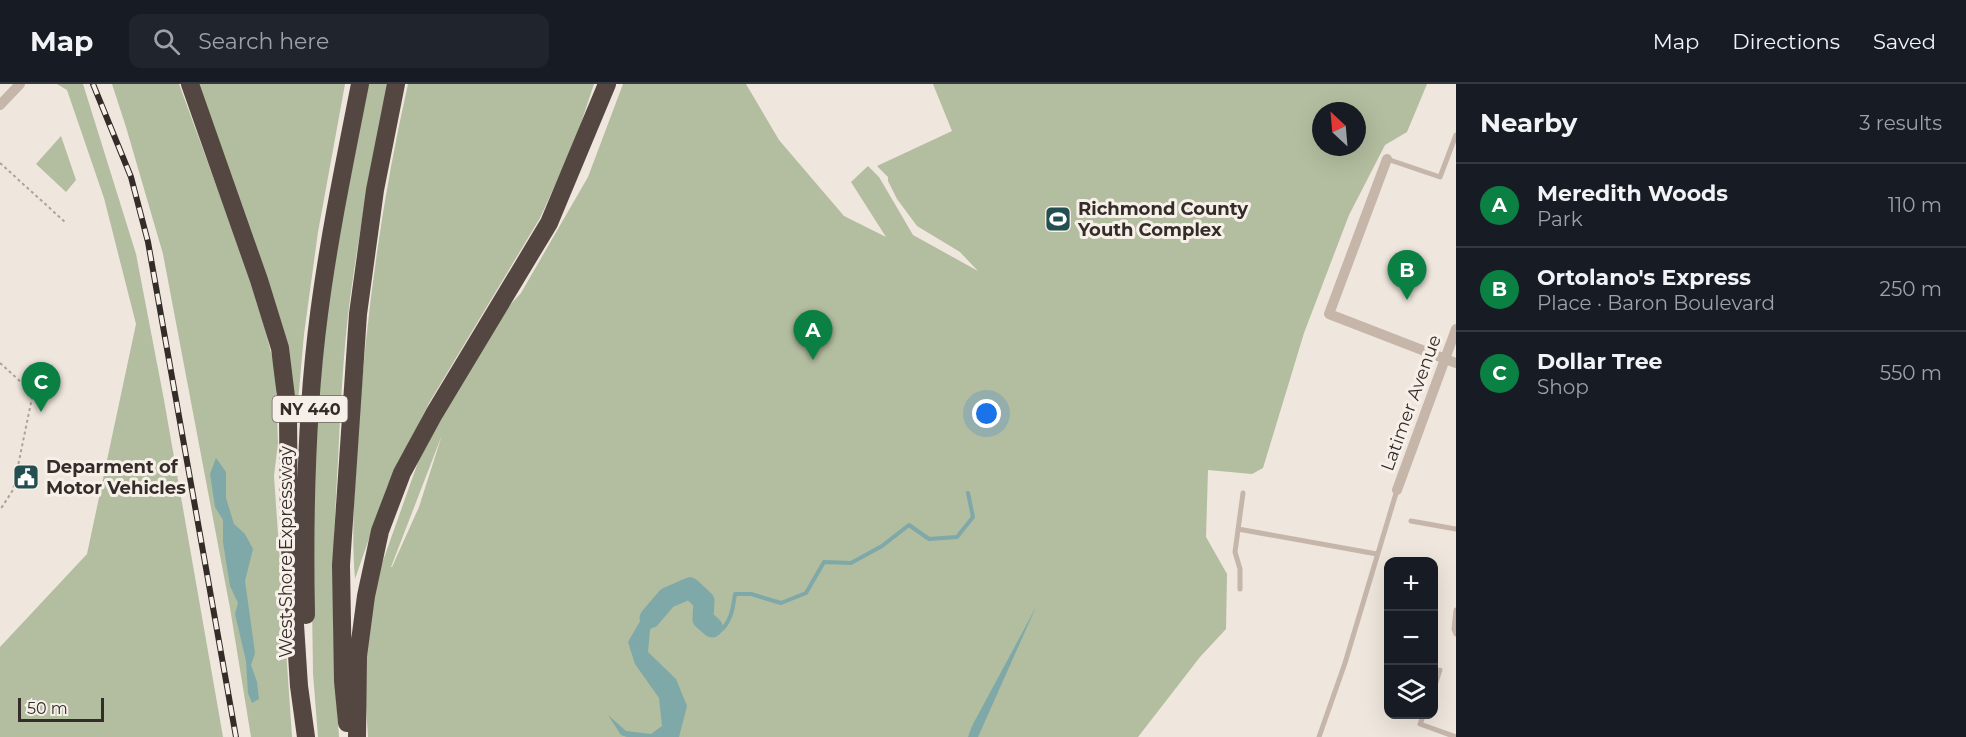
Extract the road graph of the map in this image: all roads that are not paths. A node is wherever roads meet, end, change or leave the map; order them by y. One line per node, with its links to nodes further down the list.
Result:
1 (20, 84): 6 (street)
2 (190, 84): 24 (highway)
3 (360, 84): 25 (highway, West Shore Expressway / NY 440)
4 (396, 84): 26 (highway, NY 440)
5 (607, 84): 27 (highway)
6 (0, 105)
7 (1456, 135): 8 (lane)
8 (1387, 159): 10 (street)
9 (1456, 328): 10 (street, Latimer Avenue)
10 (1445, 358): 11 (street); 12 (street, Latimer Avenue)
11 (1456, 363)
12 (1396, 490): 17 (lane)
13 (1243, 493): 15 (lane)
14 (1410, 521): 16 (lane)
15 (1238, 529): 17 (lane); 18 (lane)
16 (1456, 529)
17 (1377, 554): 28 (lane)
18 (1240, 589)
19 (1456, 610): 20 (lane)
20 (1456, 634)
21 (1440, 670): 22 (lane)
22 (1438, 676)
23 (1422, 719): 29 (lane)
24 (306, 737)
25 (311, 737)
26 (348, 737)
27 (357, 737)
28 (1319, 737)
29 (1456, 737)

